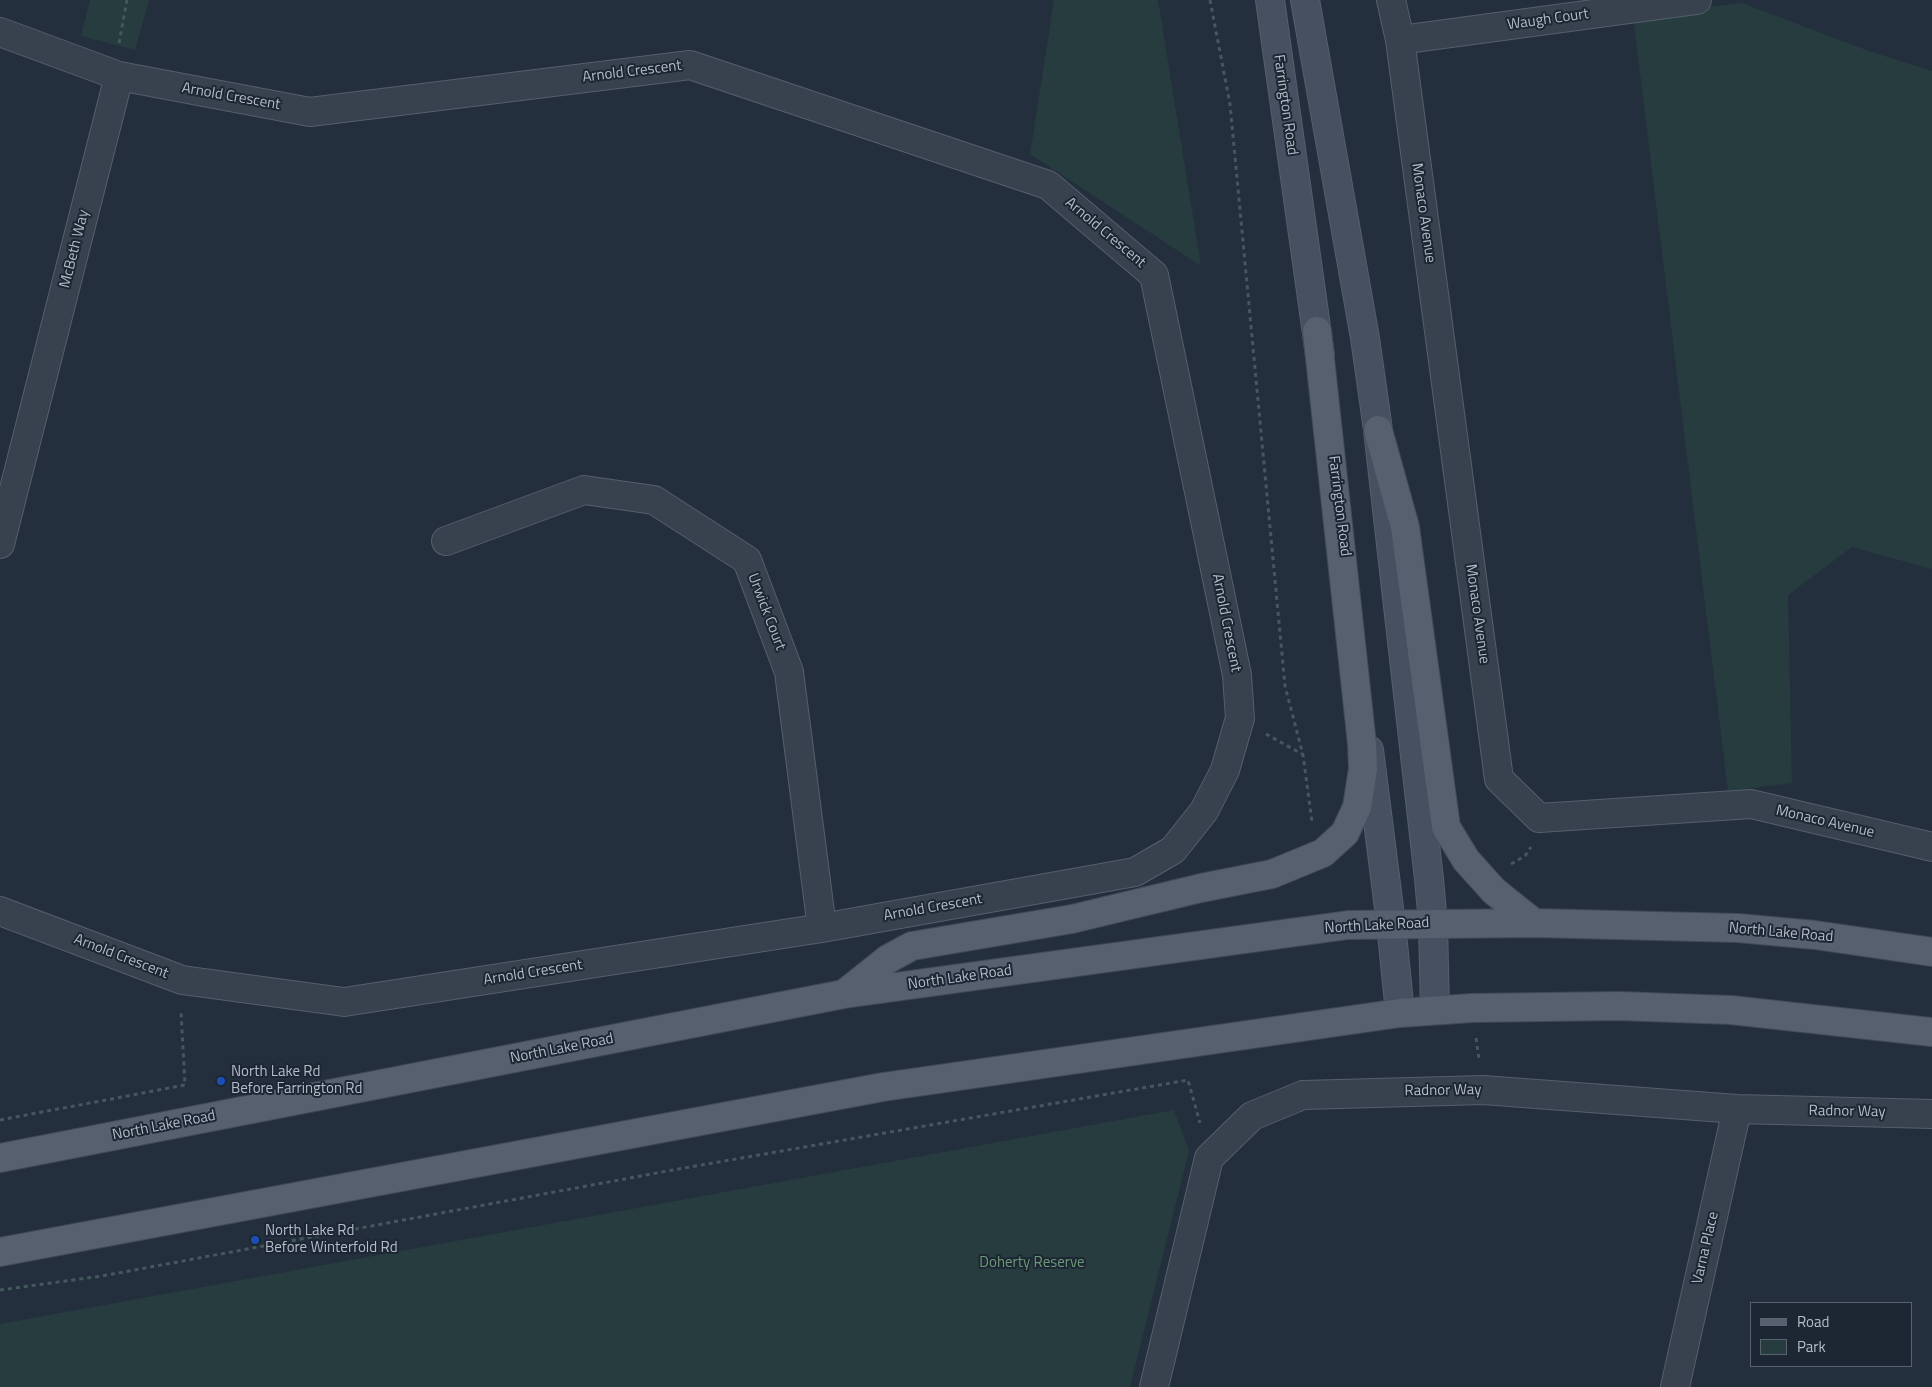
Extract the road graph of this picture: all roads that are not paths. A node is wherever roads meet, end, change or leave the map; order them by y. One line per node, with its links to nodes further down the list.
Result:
1 (1270, 0): 8 (main road, Farrington Road)
2 (1305, 0): 9 (main road)
3 (1391, 0): 6 (street, Monaco Avenue)
4 (1697, 0): 6 (street, Waugh Court)
5 (0, 32): 7 (street)
6 (1400, 40): 12 (street, Monaco Avenue)
7 (118, 76): 11 (street, McBeth Way); 17 (street, Arnold Crescent)
8 (1317, 331): 15 (main road, Farrington Road); 19 (main road)
9 (1378, 430): 14 (main road); 16 (main road)
10 (446, 541): 17 (street, Urwick Court)
11 (0, 544)
12 (1932, 847)
13 (0, 911): 17 (street, Arnold Crescent)
14 (1534, 923): 16 (main road, North Lake Road); 18 (main road, North Lake Road)
15 (1391, 924): 16 (main road, North Lake Road); 19 (main road, North Lake Road); 21 (main road, Farrington Road)
16 (1433, 924): 20 (main road)
17 (822, 928)
18 (1932, 952)
19 (844, 994): 25 (main road, North Lake Road)
20 (1435, 1010): 21 (main road); 22 (main road)
21 (1400, 1013): 26 (main road)
22 (1932, 1032)
23 (1737, 1109): 24 (street, Radnor Way); 27 (street, Radnor Way); 28 (street, Varna Place)
24 (1932, 1114)
25 (0, 1158)
26 (0, 1252)
27 (1154, 1387)
28 (1675, 1387)

